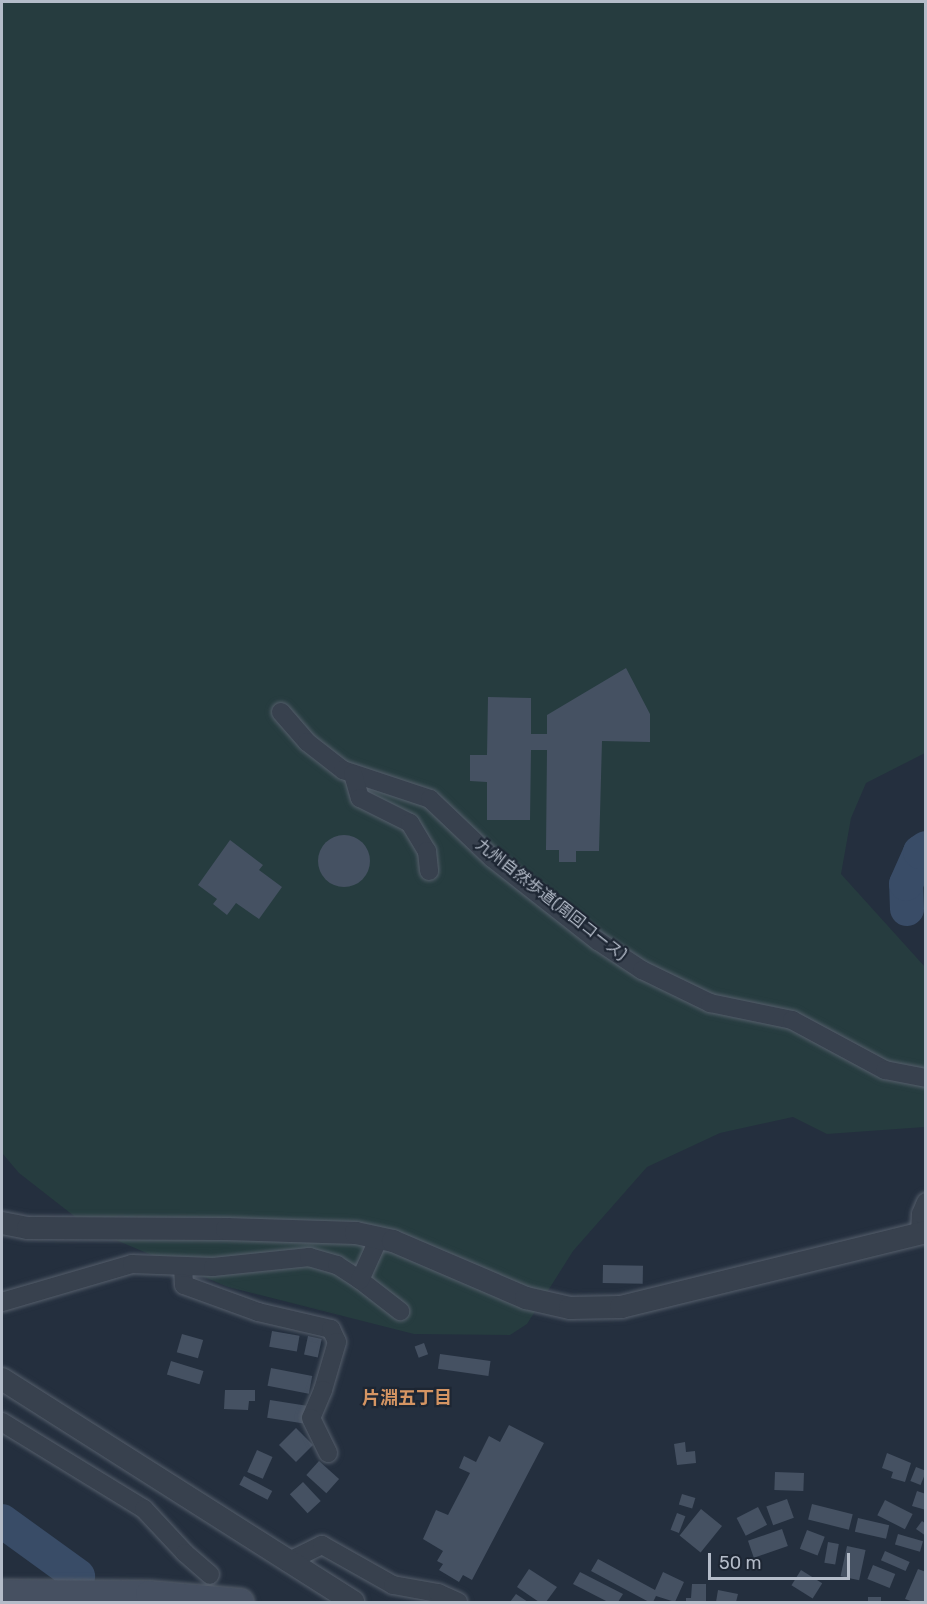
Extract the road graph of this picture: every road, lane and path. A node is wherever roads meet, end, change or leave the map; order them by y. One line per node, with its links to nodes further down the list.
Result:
1 (281, 712): 2 (street, 九州自然歩道(周回コース))
2 (353, 774): 3 (street); 4 (street, 九州自然歩道(周回コース))
3 (429, 871)
4 (926, 1078)
5 (926, 1202): 7 (street)
6 (2, 1223): 8 (street)
7 (923, 1232): 8 (street)
8 (379, 1238): 10 (street)
9 (183, 1266): 10 (street); 11 (street); 15 (street)
10 (360, 1280): 12 (street)
11 (2, 1302)
12 (400, 1311)
13 (2, 1379): 16 (street)
14 (2, 1422): 17 (street)
15 (328, 1453)
16 (287, 1562): 20 (street); 21 (street)
17 (210, 1575)
18 (2, 1593): 19 (main road)
19 (241, 1602)
20 (353, 1602)
21 (458, 1602)

